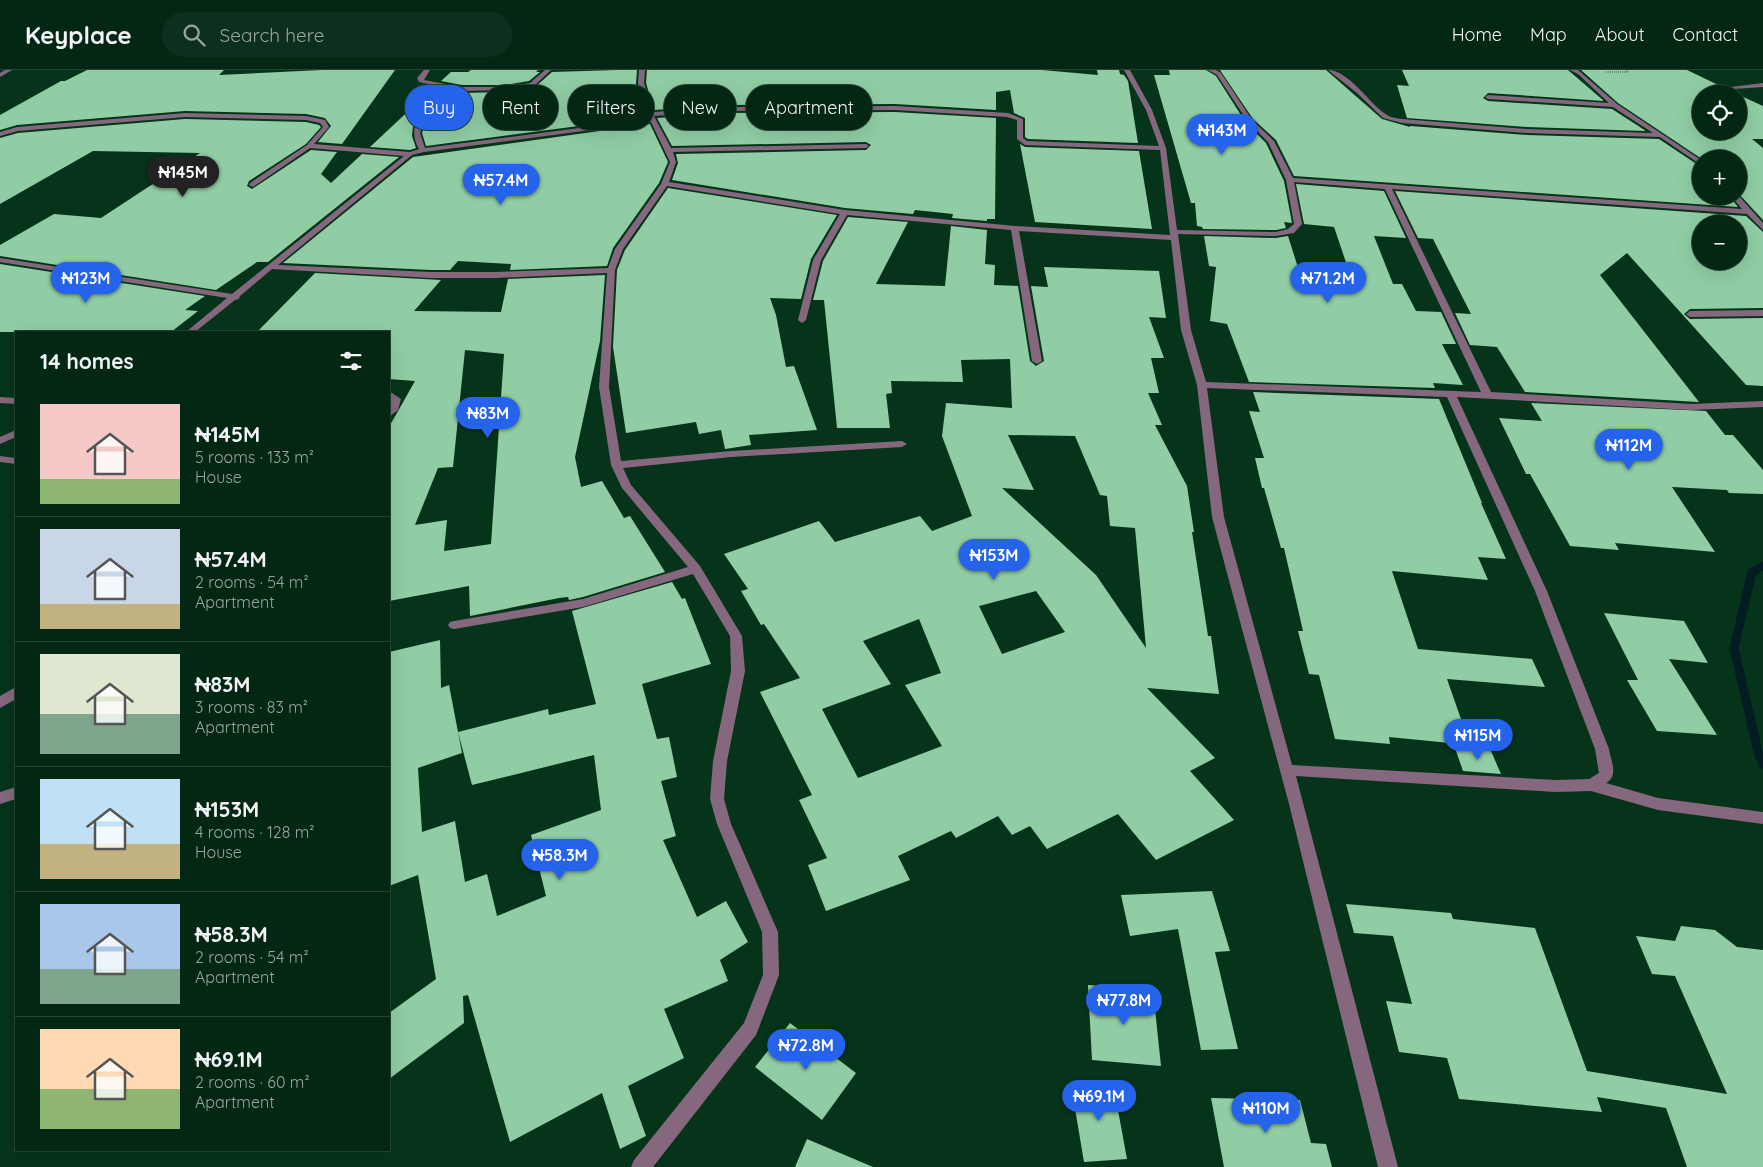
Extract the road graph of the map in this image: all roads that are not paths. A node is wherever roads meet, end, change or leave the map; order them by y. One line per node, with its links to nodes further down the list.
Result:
1 (8, 70): 9 (street)
2 (427, 70): 3 (street)
3 (548, 70)
4 (642, 70): 10 (street)
5 (1127, 70): 23 (street)
6 (1211, 70): 28 (street)
7 (1331, 70): 20 (street)
8 (1573, 70): 14 (street)
9 (0, 75)
10 (642, 85)
11 (1763, 85): 12 (street)
12 (1747, 86)
13 (1488, 97): 14 (street)
14 (1615, 105): 20 (street)
15 (654, 117): 23 (street)
16 (654, 121): 25 (street)
17 (568, 129): 24 (street)
18 (418, 130): 24 (street)
19 (0, 134): 21 (street)
20 (1660, 135): 27 (street)
21 (309, 146): 26 (street); 30 (street)
22 (866, 146): 25 (street)
23 (1163, 148): 37 (street)
24 (424, 150): 26 (street)
25 (669, 150): 29 (street)
26 (410, 154): 39 (street)
27 (1692, 156)
28 (1290, 180): 31 (street); 37 (street)
29 (665, 184): 33 (street); 40 (street)
30 (253, 185)
31 (1388, 188): 34 (street); 50 (street)
32 (1743, 205): 34 (street)
33 (845, 212): 35 (street); 44 (street)
34 (1750, 212): 36 (street)
35 (1015, 228): 37 (street); 46 (street)
36 (1763, 228)
37 (1174, 235): 47 (street)
38 (0, 260): 41 (street)
39 (272, 267): 40 (street); 41 (street)
40 (611, 270): 60 (street)
41 (236, 297): 45 (street)
42 (1763, 312): 43 (street)
43 (1690, 314)
44 (802, 320)
45 (191, 331)
46 (1037, 360)
47 (1202, 385): 48 (street); 65 (street)
48 (1451, 394): 50 (street); 66 (street)
49 (390, 395): 54 (street)
50 (1487, 395): 53 (street)
51 (0, 400): 52 (street)
52 (15, 401)
53 (1763, 404)
54 (390, 413)
55 (15, 434): 56 (street)
56 (0, 441)
57 (902, 444): 60 (street)
58 (0, 459): 59 (street)
59 (15, 461)
60 (616, 465): 61 (street)
61 (696, 569): 62 (street); 70 (street)
62 (454, 625)
63 (15, 693): 64 (street)
64 (0, 703)
65 (1287, 770): 66 (street); 71 (street)
66 (1590, 785): 69 (street)
67 (15, 793): 68 (street)
68 (0, 798)
69 (1763, 818)
70 (641, 1167)
71 (1388, 1167)

